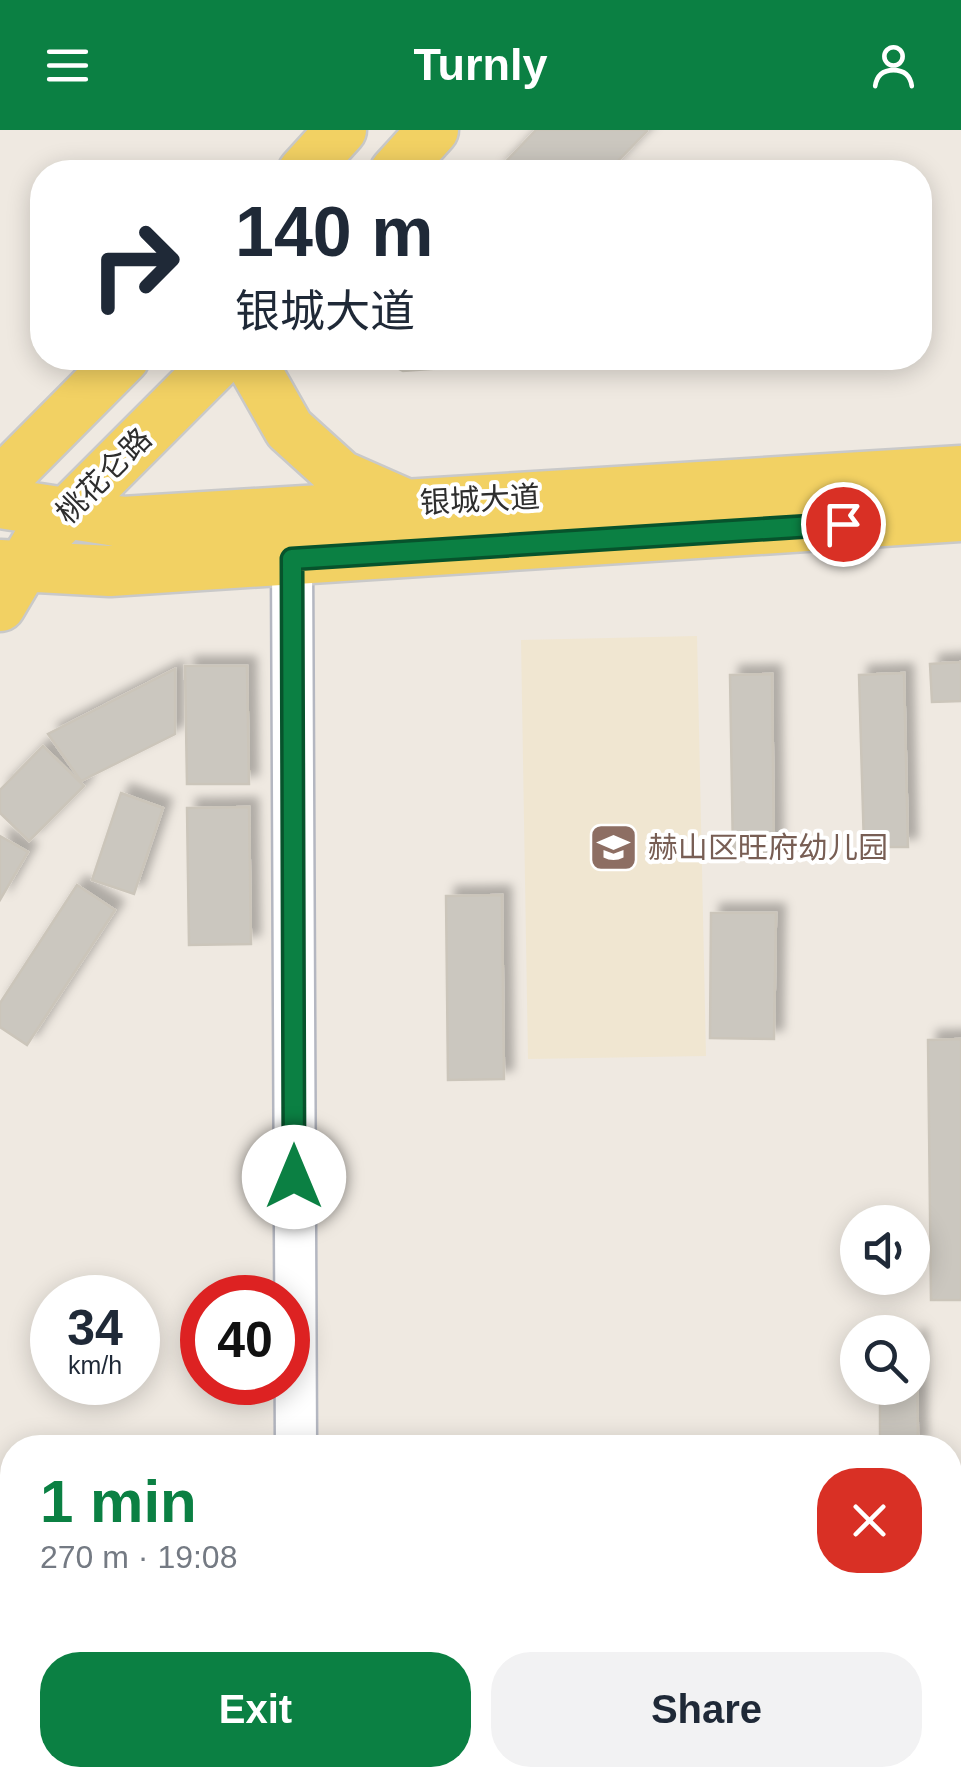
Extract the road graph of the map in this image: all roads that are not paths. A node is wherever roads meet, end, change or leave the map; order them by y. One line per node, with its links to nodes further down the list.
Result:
1 (433, 130): 2 (main road)
2 (406, 160)
3 (112, 370): 7 (main road)
4 (210, 370): 10 (main road, 桃花仑路)
5 (256, 370): 9 (main road)
6 (961, 471): 9 (main road, 银城大道)
7 (0, 482)
8 (0, 503): 10 (main road, 银城大道)
9 (404, 504): 10 (main road, 银城大道)
10 (68, 513): 13 (main road, 桃花仑路)
11 (961, 516): 12 (main road, 银城大道)
12 (292, 559): 13 (main road, 银城大道); 14 (street)
13 (8, 579)
14 (296, 1435)

